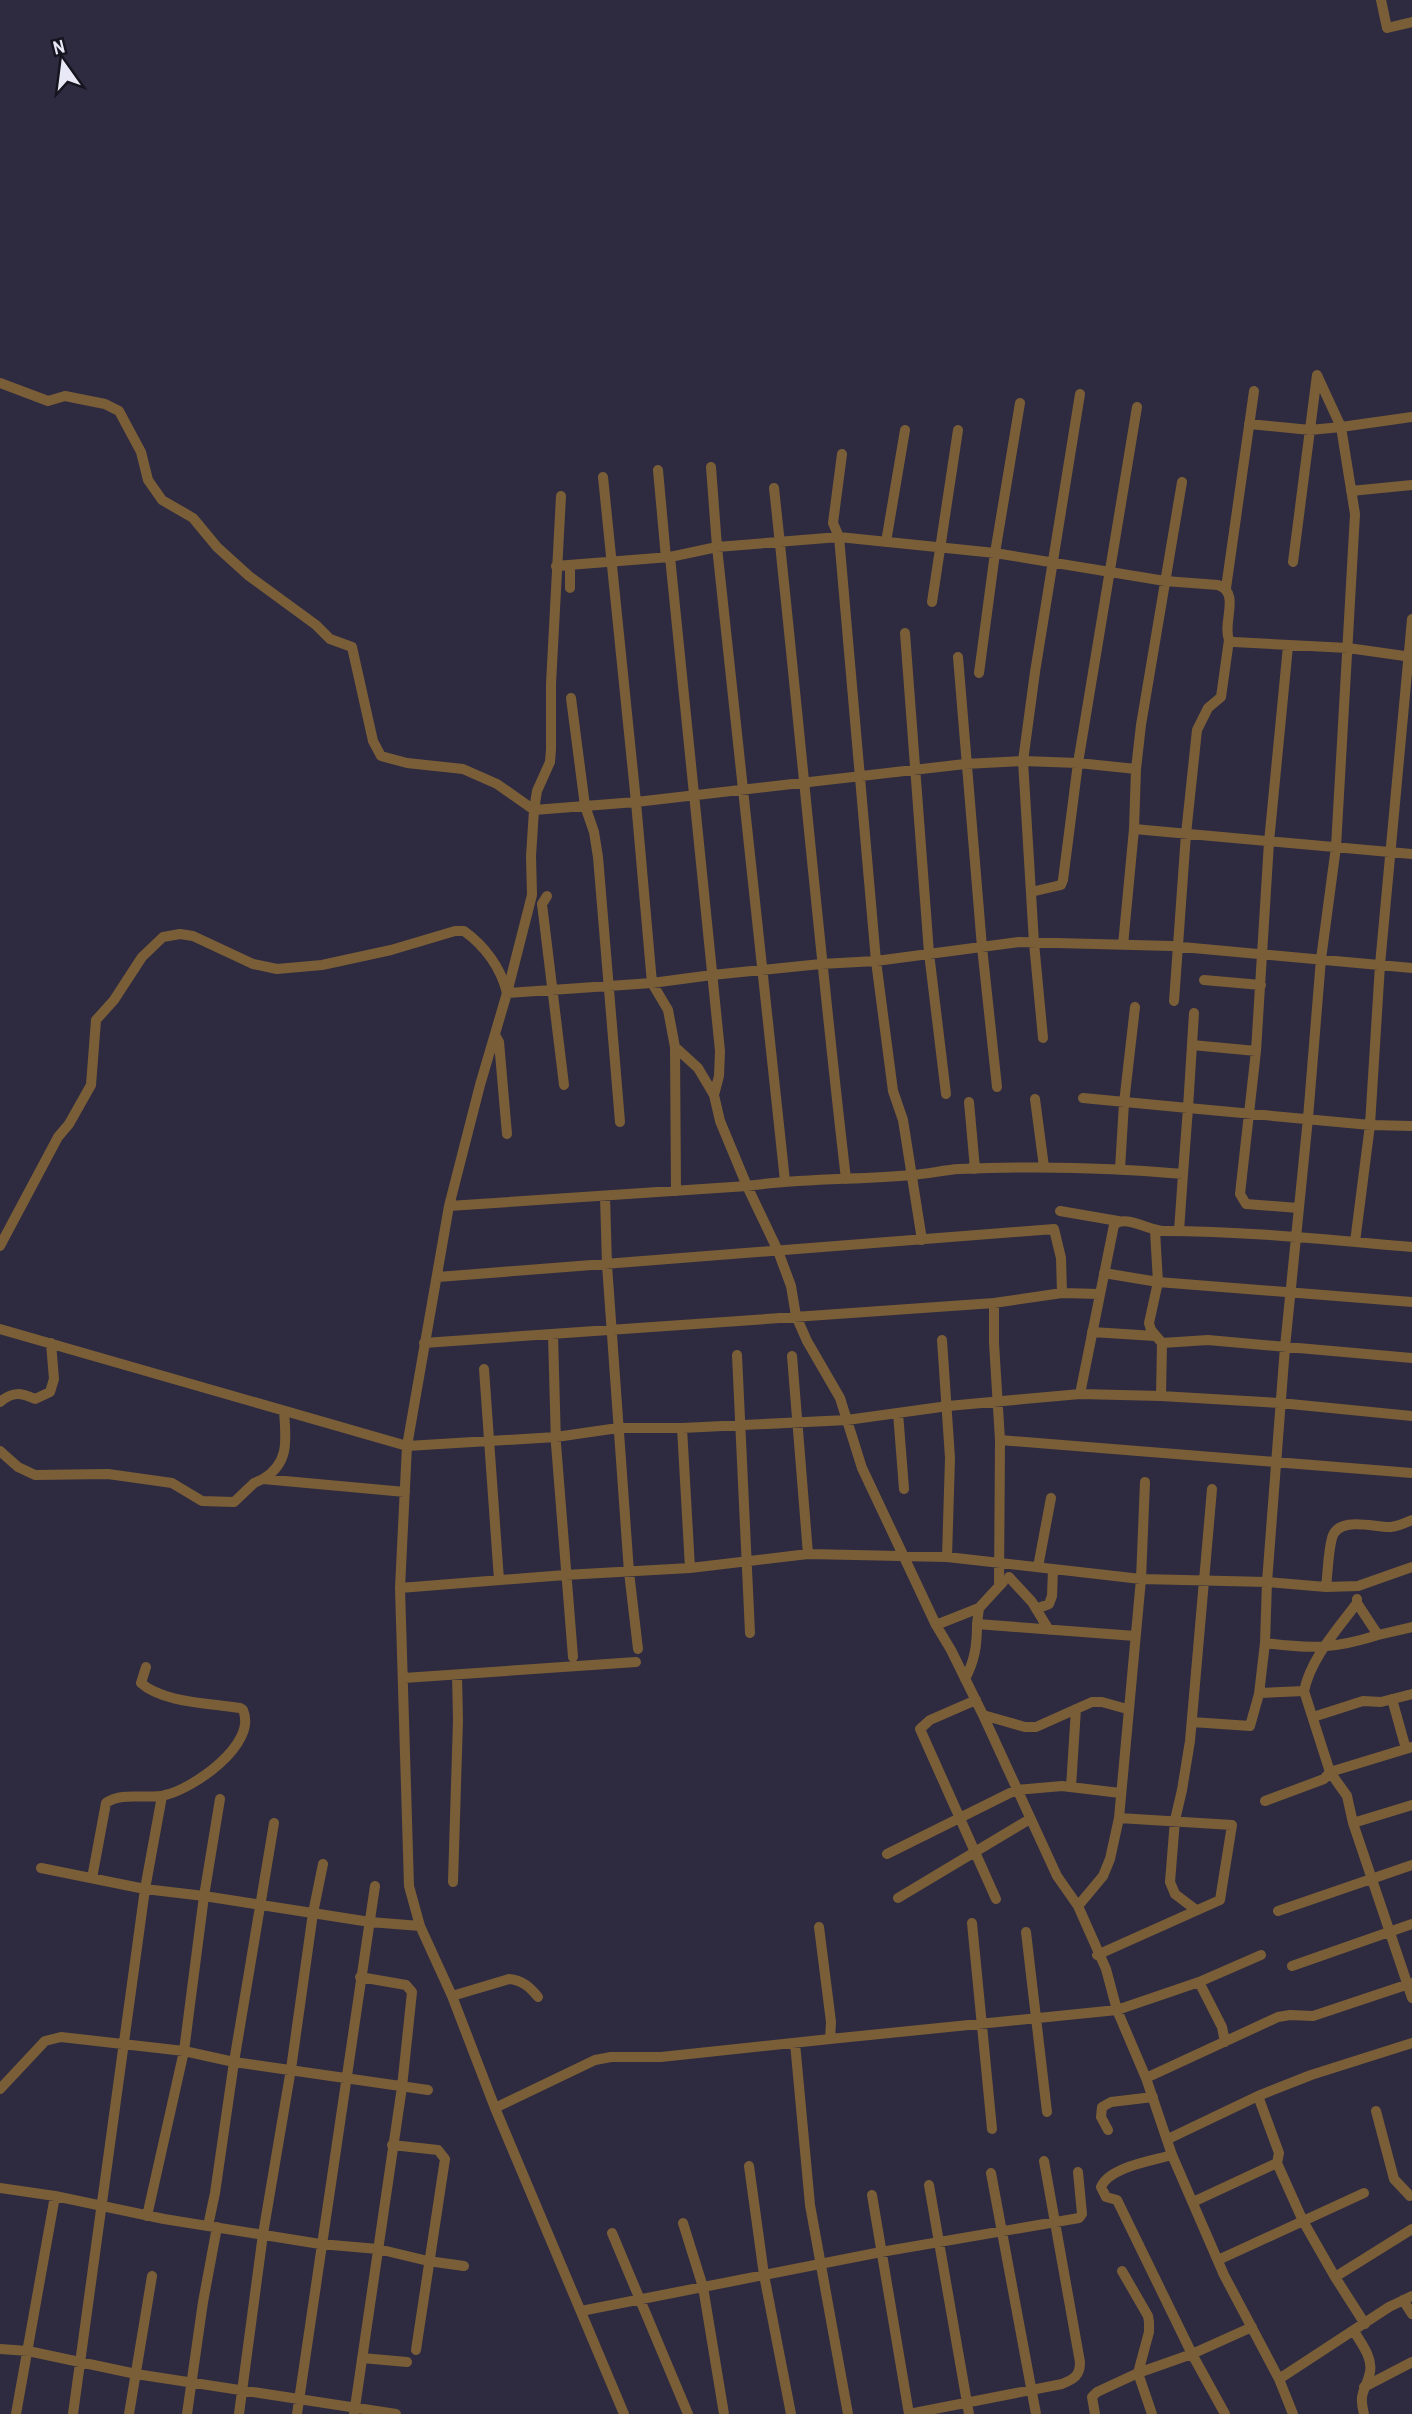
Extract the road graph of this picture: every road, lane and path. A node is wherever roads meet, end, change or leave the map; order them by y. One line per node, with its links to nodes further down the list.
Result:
1 (1381, 0): 2 (street)
2 (1412, 22)
3 (0, 383): 60 (street)
4 (1254, 391): 9 (street)
5 (1080, 394): 32 (street)
6 (1020, 403): 28 (street)
7 (1137, 407): 35 (street)
8 (1412, 416): 10 (street)
9 (1249, 424): 13 (street); 38 (street)
10 (1341, 427): 13 (street); 13 (street); 21 (street)
11 (905, 430): 25 (street)
12 (958, 430): 27 (street)
13 (1310, 430): 31 (street)
14 (842, 454): 23 (street)
15 (711, 467): 26 (street)
16 (658, 470): 29 (street)
17 (603, 477): 30 (street)
18 (1182, 482): 36 (street)
19 (1412, 485): 21 (street)
20 (774, 488): 24 (street)
21 (1351, 491): 44 (street)
22 (561, 496): 34 (street)
23 (839, 537): 24 (street); 25 (street); 54 (street)
24 (780, 541): 26 (street); 55 (street)
25 (886, 542): 27 (street)
26 (717, 547): 29 (street); 56 (street)
27 (942, 548): 28 (street); 39 (street)
28 (995, 554): 32 (street); 47 (street)
29 (668, 558): 30 (street); 57 (street)
30 (611, 562): 33 (street); 58 (street)
31 (1293, 562)
32 (1051, 563): 35 (street); 49 (street)
33 (570, 565): 34 (street); 37 (street)
34 (556, 566): 60 (street)
35 (1110, 572): 36 (street); 50 (street)
36 (1165, 581): 38 (street); 53 (street)
37 (570, 587)
38 (1226, 588): 42 (street)
39 (932, 602)
40 (1412, 619): 45 (street)
41 (905, 633): 52 (street)
42 (1229, 640): 43 (street); 62 (street)
43 (1288, 646): 44 (street); 63 (street)
44 (1348, 648): 45 (street); 64 (street)
45 (1411, 656): 65 (street)
46 (958, 657): 51 (street)
47 (979, 673)
48 (571, 698): 59 (street)
49 (1023, 761): 50 (street); 51 (street); 67 (street)
50 (1078, 763): 53 (street); 67 (street)
51 (965, 764): 52 (street); 72 (street)
52 (914, 769): 54 (street); 73 (street)
53 (1136, 769): 61 (street)
54 (861, 777): 55 (street); 76 (street)
55 (805, 782): 56 (street); 77 (street)
56 (742, 789): 57 (street); 80 (street)
57 (694, 796): 58 (street); 81 (street)
58 (636, 802): 59 (street); 83 (street)
59 (585, 806): 60 (street); 84 (street)
60 (534, 810): 87 (street)
61 (1134, 829): 62 (street); 70 (street)
62 (1186, 834): 63 (street); 71 (street)
63 (1269, 842): 64 (street); 74 (street)
64 (1336, 847): 65 (street); 75 (street)
65 (1390, 852): 66 (street); 78 (street)
66 (1412, 854)
67 (1031, 892): 69 (street)
68 (547, 896): 86 (street)
69 (1034, 943): 70 (street); 72 (street); 92 (street)
70 (1123, 945): 71 (street)
71 (1177, 946): 74 (street); 88 (street)
72 (982, 947): 73 (street); 97 (street)
73 (929, 953): 76 (street); 98 (street)
74 (1263, 954): 75 (street); 85 (street)
75 (1321, 959): 78 (street); 106 (street)
76 (876, 961): 77 (street); 115 (street)
77 (821, 964): 80 (street); 116 (street)
78 (1380, 965): 79 (street); 108 (street)
79 (1412, 968)
80 (762, 970): 81 (street); 117 (street)
81 (712, 975): 83 (street); 99 (street)
82 (1204, 980): 85 (street)
83 (652, 983): 84 (street); 94 (street)
84 (610, 985): 86 (street); 107 (street)
85 (1261, 985): 95 (street)
86 (552, 989): 87 (street); 96 (street)
87 (507, 993): 91 (street); 130 (street)
88 (1174, 1001)
89 (1135, 1007): 103 (street)
90 (1194, 1013): 93 (street)
91 (495, 1035): 110 (street); 121 (street)
92 (1043, 1038)
93 (1192, 1045): 95 (street); 104 (street)
94 (675, 1047): 99 (street); 119 (street)
95 (1256, 1051): 105 (street)
96 (564, 1085)
97 (997, 1087)
98 (946, 1094)
99 (714, 1095): 118 (street)
100 (1083, 1098): 103 (street)
101 (1035, 1099): 111 (street)
102 (969, 1102): 112 (street)
103 (1124, 1103): 104 (street); 113 (street)
104 (1188, 1108): 105 (street); 114 (street)
105 (1249, 1113): 106 (street); 122 (street)
106 (1308, 1118): 108 (street); 122 (street)
107 (620, 1122)
108 (1370, 1125): 109 (street); 129 (street)
109 (1412, 1126)
110 (507, 1134)
111 (1044, 1167): 112 (street); 113 (street)
112 (975, 1169): 115 (street)
113 (1120, 1169): 114 (street)
114 (1183, 1174): 126 (street)
115 (913, 1175): 116 (street); 128 (street)
116 (846, 1179): 117 (street)
117 (785, 1181): 118 (street)
118 (747, 1186): 119 (street); 132 (street)
119 (676, 1191): 120 (street)
120 (605, 1196): 121 (street); 133 (street)
121 (449, 1206): 135 (street)
122 (1298, 1208): 127 (street)
123 (1060, 1211): 124 (street)
124 (1118, 1221): 125 (street); 134 (street)
125 (1155, 1231): 126 (street); 136 (street)
126 (1179, 1231): 127 (street)
127 (1296, 1237): 129 (street); 139 (street)
128 (922, 1240): 132 (street); 137 (street)
129 (1355, 1242): 131 (street)
130 (0, 1246)
131 (1412, 1247)
132 (778, 1251): 133 (street); 142 (street)
133 (607, 1265): 135 (street); 144 (street)
134 (1104, 1273): 136 (street); 138 (street)
135 (438, 1278): 150 (street)
136 (1158, 1282): 139 (street); 147 (street)
137 (1062, 1293): 138 (street); 141 (street)
138 (1100, 1294): 145 (street)
139 (1291, 1294): 140 (street); 151 (street)
140 (1412, 1302)
141 (995, 1303): 142 (street); 158 (street)
142 (796, 1316): 144 (street); 165 (street)
143 (0, 1329): 149 (street)
144 (612, 1331): 146 (street); 168 (street)
145 (1092, 1332): 147 (street); 156 (street)
146 (553, 1335): 150 (street); 170 (street)
147 (1159, 1339): 151 (street); 157 (street)
148 (942, 1340): 161 (street)
149 (51, 1343): 159 (street); 162 (street)
150 (424, 1343): 173 (street)
151 (1285, 1347): 154 (street); 160 (street)
152 (737, 1355): 167 (street)
153 (792, 1356): 166 (street)
154 (1412, 1358)
155 (484, 1369): 172 (street)
156 (1080, 1394): 157 (street); 158 (street)
157 (1161, 1395): 160 (street)
158 (998, 1401): 161 (street); 171 (street)
159 (0, 1402)
160 (1280, 1404): 164 (street); 175 (street)
161 (948, 1406): 163 (street); 186 (street)
162 (284, 1411): 173 (street); 177 (street)
163 (898, 1413): 165 (street); 179 (street)
164 (1412, 1416)
165 (847, 1420): 166 (street); 185 (street)
166 (797, 1423): 167 (street); 184 (street)
167 (740, 1426): 169 (street); 187 (street)
168 (618, 1428): 169 (street); 170 (street); 194 (street)
169 (682, 1428): 192 (street)
170 (555, 1437): 172 (street); 195 (street)
171 (1000, 1440): 175 (street); 188 (street)
172 (489, 1441): 173 (street); 198 (street)
173 (407, 1446): 181 (street)
174 (0, 1451): 177 (street)
175 (1276, 1464): 176 (street); 200 (street)
176 (1412, 1473)
177 (263, 1479): 181 (street)
178 (1145, 1482): 197 (street)
179 (904, 1489)
180 (1212, 1489): 199 (street)
181 (405, 1492): 204 (street)
182 (1051, 1498): 190 (street)
183 (1412, 1520): 203 (street)
184 (808, 1554): 185 (street); 187 (street)
185 (903, 1555): 186 (street); 209 (street)
186 (947, 1557): 188 (street)
187 (747, 1561): 192 (street); 212 (street)
188 (998, 1563): 189 (street); 201 (street)
189 (1020, 1566): 190 (street); 196 (street)
190 (1038, 1567): 193 (street)
191 (1412, 1567): 202 (street)
192 (690, 1568): 194 (street)
193 (1053, 1569): 197 (street); 207 (street)
194 (629, 1572): 195 (street); 217 (street)
195 (565, 1575): 198 (street); 218 (street)
196 (1009, 1577): 201 (street); 207 (street)
197 (1141, 1579): 199 (street); 214 (street)
198 (499, 1580): 204 (street)
199 (1203, 1581): 200 (street); 233 (street)
200 (1267, 1582): 203 (street); 215 (street)
201 (999, 1585): 206 (street)
202 (1358, 1586): 203 (street); 205 (street)
203 (1326, 1587)
204 (400, 1588): 222 (street)
205 (1357, 1603): 213 (street); 216 (street)
206 (979, 1608): 208 (street); 209 (street)
207 (1036, 1609): 211 (street)
208 (977, 1624): 211 (street); 223 (street)
209 (936, 1625): 223 (street)
210 (1412, 1627): 213 (street)
211 (1049, 1630): 214 (street)
212 (750, 1633)
213 (1378, 1635): 216 (street)
214 (1135, 1636): 230 (street)
215 (1265, 1643): 216 (street); 225 (street)
216 (1324, 1648): 224 (street)
217 (638, 1649)
218 (573, 1657)
219 (636, 1662): 221 (street)
220 (146, 1667): 239 (street)
221 (457, 1675): 222 (street); 256 (street)
222 (404, 1678): 270 (street)
223 (965, 1679): 228 (street)
224 (1304, 1691): 225 (street); 232 (street)
225 (1259, 1693): 233 (street)
226 (1412, 1694): 227 (street)
227 (1392, 1699): 232 (street); 234 (street)
228 (976, 1700): 231 (street); 243 (street)
229 (1076, 1709): 230 (street); 231 (street); 236 (street)
230 (1128, 1709): 238 (street)
231 (983, 1715): 237 (street)
232 (1313, 1717): 235 (street)
233 (1192, 1723): 246 (street)
234 (1409, 1748): 235 (street)
235 (1330, 1772): 241 (street); 248 (street)
236 (1071, 1787): 237 (street); 238 (street)
237 (1016, 1790): 243 (street); 245 (street)
238 (1120, 1793): 244 (street)
239 (162, 1796): 254 (street); 258 (street)
240 (220, 1799): 259 (street)
241 (1265, 1801)
242 (1412, 1805): 248 (street)
243 (959, 1818): 249 (street); 250 (street)
244 (1119, 1818): 246 (street); 263 (street)
245 (1030, 1819): 249 (street); 263 (street)
246 (1174, 1820): 264 (street); 264 (street)
247 (274, 1823): 262 (street)
248 (1353, 1823): 255 (street)
249 (974, 1851): 260 (street); 261 (street)
250 (887, 1854)
251 (323, 1864): 266 (street)
252 (1412, 1865): 255 (street)
253 (41, 1868): 254 (street)
254 (92, 1878): 258 (street)
255 (1373, 1878): 265 (street); 272 (street)
256 (453, 1882)
257 (375, 1886): 267 (street)
258 (145, 1889): 259 (street); 290 (street)
259 (204, 1896): 262 (street); 291 (street)
260 (898, 1898)
261 (996, 1899)
262 (260, 1904): 266 (street); 292 (street)
263 (1078, 1906): 274 (street)
264 (1196, 1910): 274 (street)
265 (1278, 1911)
266 (313, 1913): 267 (street); 293 (street)
267 (370, 1922): 270 (street); 277 (street)
268 (972, 1923): 285 (street)
269 (1412, 1924): 272 (street)
270 (420, 1926): 280 (street)
271 (819, 1927): 286 (street)
272 (1391, 1931): 276 (street); 279 (street)
273 (1026, 1932): 284 (street)
274 (1097, 1955): 283 (street)
275 (1261, 1955): 278 (street)
276 (1292, 1966)
277 (360, 1977): 294 (street); 296 (street)
278 (1199, 1982): 283 (street); 287 (street)
279 (1410, 1983): 282 (street); 287 (street)
280 (452, 1996): 281 (street); 301 (street)
281 (538, 1997)
282 (1412, 1998)
283 (1117, 2010): 284 (street); 295 (street)
284 (1037, 2018): 285 (street); 303 (street)
285 (982, 2024): 286 (street); 304 (street)
286 (830, 2039): 288 (street)
287 (1226, 2042): 295 (street)
288 (795, 2043): 301 (street); 337 (street)
289 (1412, 2043): 299 (street)
290 (124, 2044): 291 (street); 297 (street); 321 (street)
291 (184, 2051): 292 (street); 322 (street)
292 (234, 2062): 293 (street); 326 (street)
293 (291, 2069): 294 (street); 330 (street)
294 (345, 2077): 296 (street); 332 (street)
295 (1146, 2078): 300 (street)
296 (402, 2087): 298 (street); 307 (street)
297 (0, 2089)
298 (428, 2090)
299 (1258, 2096): 306 (street); 310 (street)
300 (1153, 2097): 305 (street); 306 (street)
301 (495, 2108): 346 (street)
302 (1376, 2111): 319 (street)
303 (1046, 2112)
304 (992, 2129)
305 (1108, 2130)
306 (1168, 2139): 308 (street)
307 (392, 2146): 333 (street); 336 (street)
308 (1172, 2155): 320 (street); 354 (street)
309 (1044, 2161): 325 (street)
310 (1277, 2163): 320 (street); 323 (street)
311 (749, 2166): 340 (street)
312 (1078, 2172): 325 (street)
313 (991, 2173): 328 (street)
314 (929, 2185): 331 (street)
315 (0, 2188): 318 (street)
316 (1364, 2193): 323 (street)
317 (872, 2195): 334 (street)
318 (55, 2196): 321 (street); 353 (street)
319 (1411, 2196)
320 (1193, 2202): 335 (street)
321 (102, 2206): 322 (street); 356 (street)
322 (147, 2216): 326 (street)
323 (1303, 2221): 335 (street); 342 (street)
324 (683, 2223): 343 (street)
325 (1054, 2224): 328 (street); 365 (street)
326 (212, 2227): 330 (street); 362 (street)
327 (1412, 2229): 342 (street)
328 (1004, 2232): 331 (street); 365 (street)
329 (612, 2233): 345 (street)
330 (263, 2234): 332 (street); 364 (street)
331 (939, 2243): 334 (street); 367 (street)
332 (320, 2244): 333 (street); 366 (street)
333 (378, 2249): 336 (street); 355 (street)
334 (881, 2252): 337 (street); 381 (street)
335 (1218, 2260): 349 (street)
336 (428, 2261): 338 (street); 352 (street)
337 (819, 2263): 340 (street); 380 (street)
338 (464, 2266)
339 (1122, 2271): 359 (street)
340 (764, 2275): 343 (street); 379 (street)
341 (152, 2276): 360 (street)
342 (1335, 2277): 348 (street)
343 (703, 2287): 345 (street); 378 (street)
344 (1408, 2298): 347 (street); 348 (street)
345 (639, 2300): 346 (street); 377 (street)
346 (581, 2311): 376 (street)
347 (1412, 2314)
348 (1365, 2324): 350 (street)
349 (1252, 2327): 354 (street); 361 (street)
350 (1353, 2331): 361 (street); 363 (street)
351 (0, 2349): 353 (street)
352 (416, 2350)
353 (28, 2351): 356 (street); 369 (street)
354 (1192, 2354): 359 (street); 385 (street)
355 (362, 2358): 357 (street); 368 (street)
356 (81, 2361): 360 (street); 370 (street)
357 (407, 2362)
358 (1412, 2362): 363 (street)
359 (1138, 2373): 383 (street); 384 (street)
360 (136, 2374): 362 (street); 371 (street)
361 (1279, 2379): 386 (street)
362 (192, 2381): 364 (street); 372 (street)
363 (1364, 2387): 387 (street)
364 (243, 2390): 366 (street); 373 (street)
365 (1032, 2390): 367 (street); 382 (street)
366 (298, 2400): 368 (street); 374 (street)
367 (968, 2408): 381 (street)
368 (354, 2411): 375 (street)
369 (16, 2414)
370 (73, 2414)
371 (129, 2414)
372 (187, 2414)
373 (239, 2414)
374 (297, 2414)
375 (396, 2414)
376 (624, 2414)
377 (688, 2414)
378 (724, 2414)
379 (791, 2414)
380 (848, 2414)
381 (909, 2414)
382 (1037, 2414)
383 (1095, 2414)
384 (1152, 2414)
385 (1225, 2414)
386 (1293, 2414)
387 (1364, 2414)

